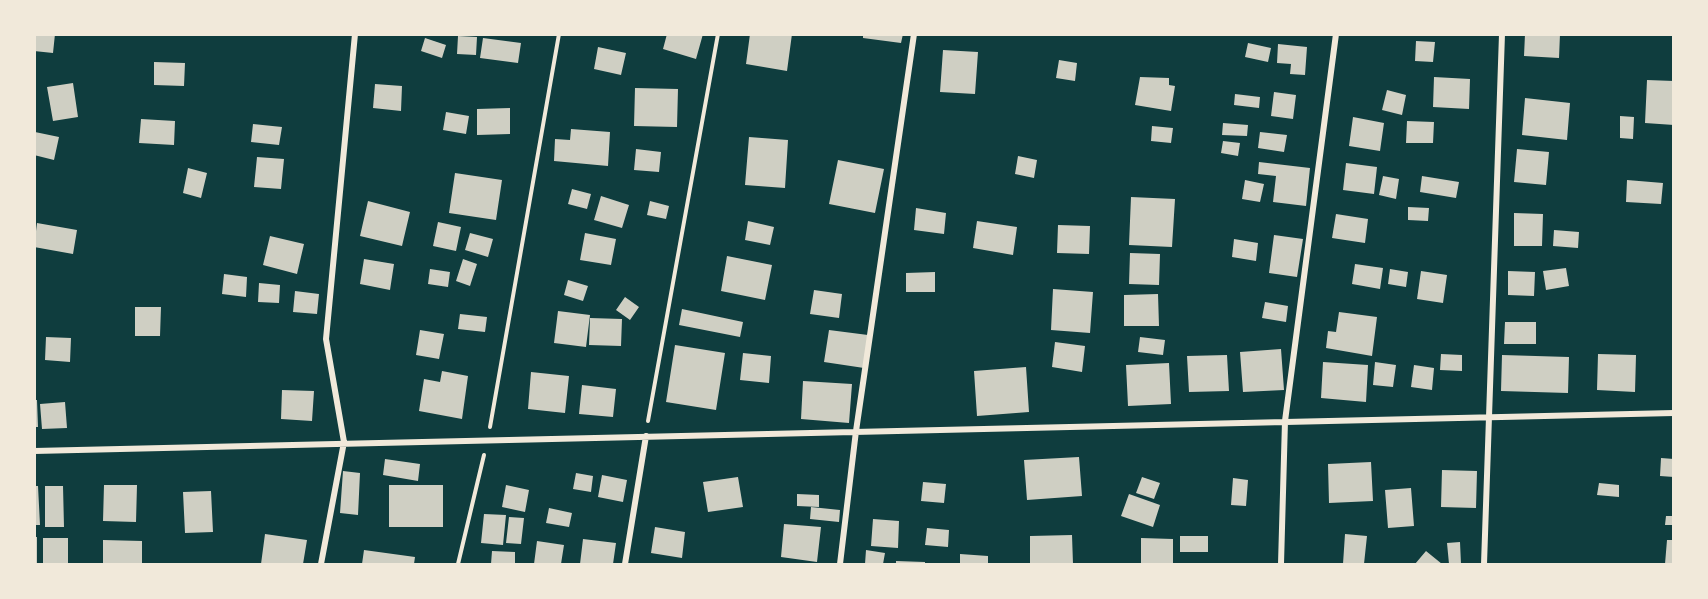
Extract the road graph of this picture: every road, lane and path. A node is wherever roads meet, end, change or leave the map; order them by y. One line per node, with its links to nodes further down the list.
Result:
1 (355, 34): 13 (street)
2 (559, 34): 12 (path)
3 (718, 34): 11 (path)
4 (914, 34): 10 (street)
5 (1336, 34): 9 (street)
6 (1502, 34): 8 (street)
7 (1674, 413): 8 (street)
8 (1488, 417): 9 (street); 20 (street)
9 (1285, 422): 10 (street); 19 (street)
10 (856, 431): 11 (street); 18 (street)
11 (646, 436): 12 (street); 17 (street)
12 (488, 439): 13 (street); 16 (path)
13 (344, 442): 14 (street); 15 (street)
14 (34, 451)
15 (321, 564)
16 (458, 564)
17 (625, 564)
18 (840, 564)
19 (1281, 564)
20 (1484, 564)

